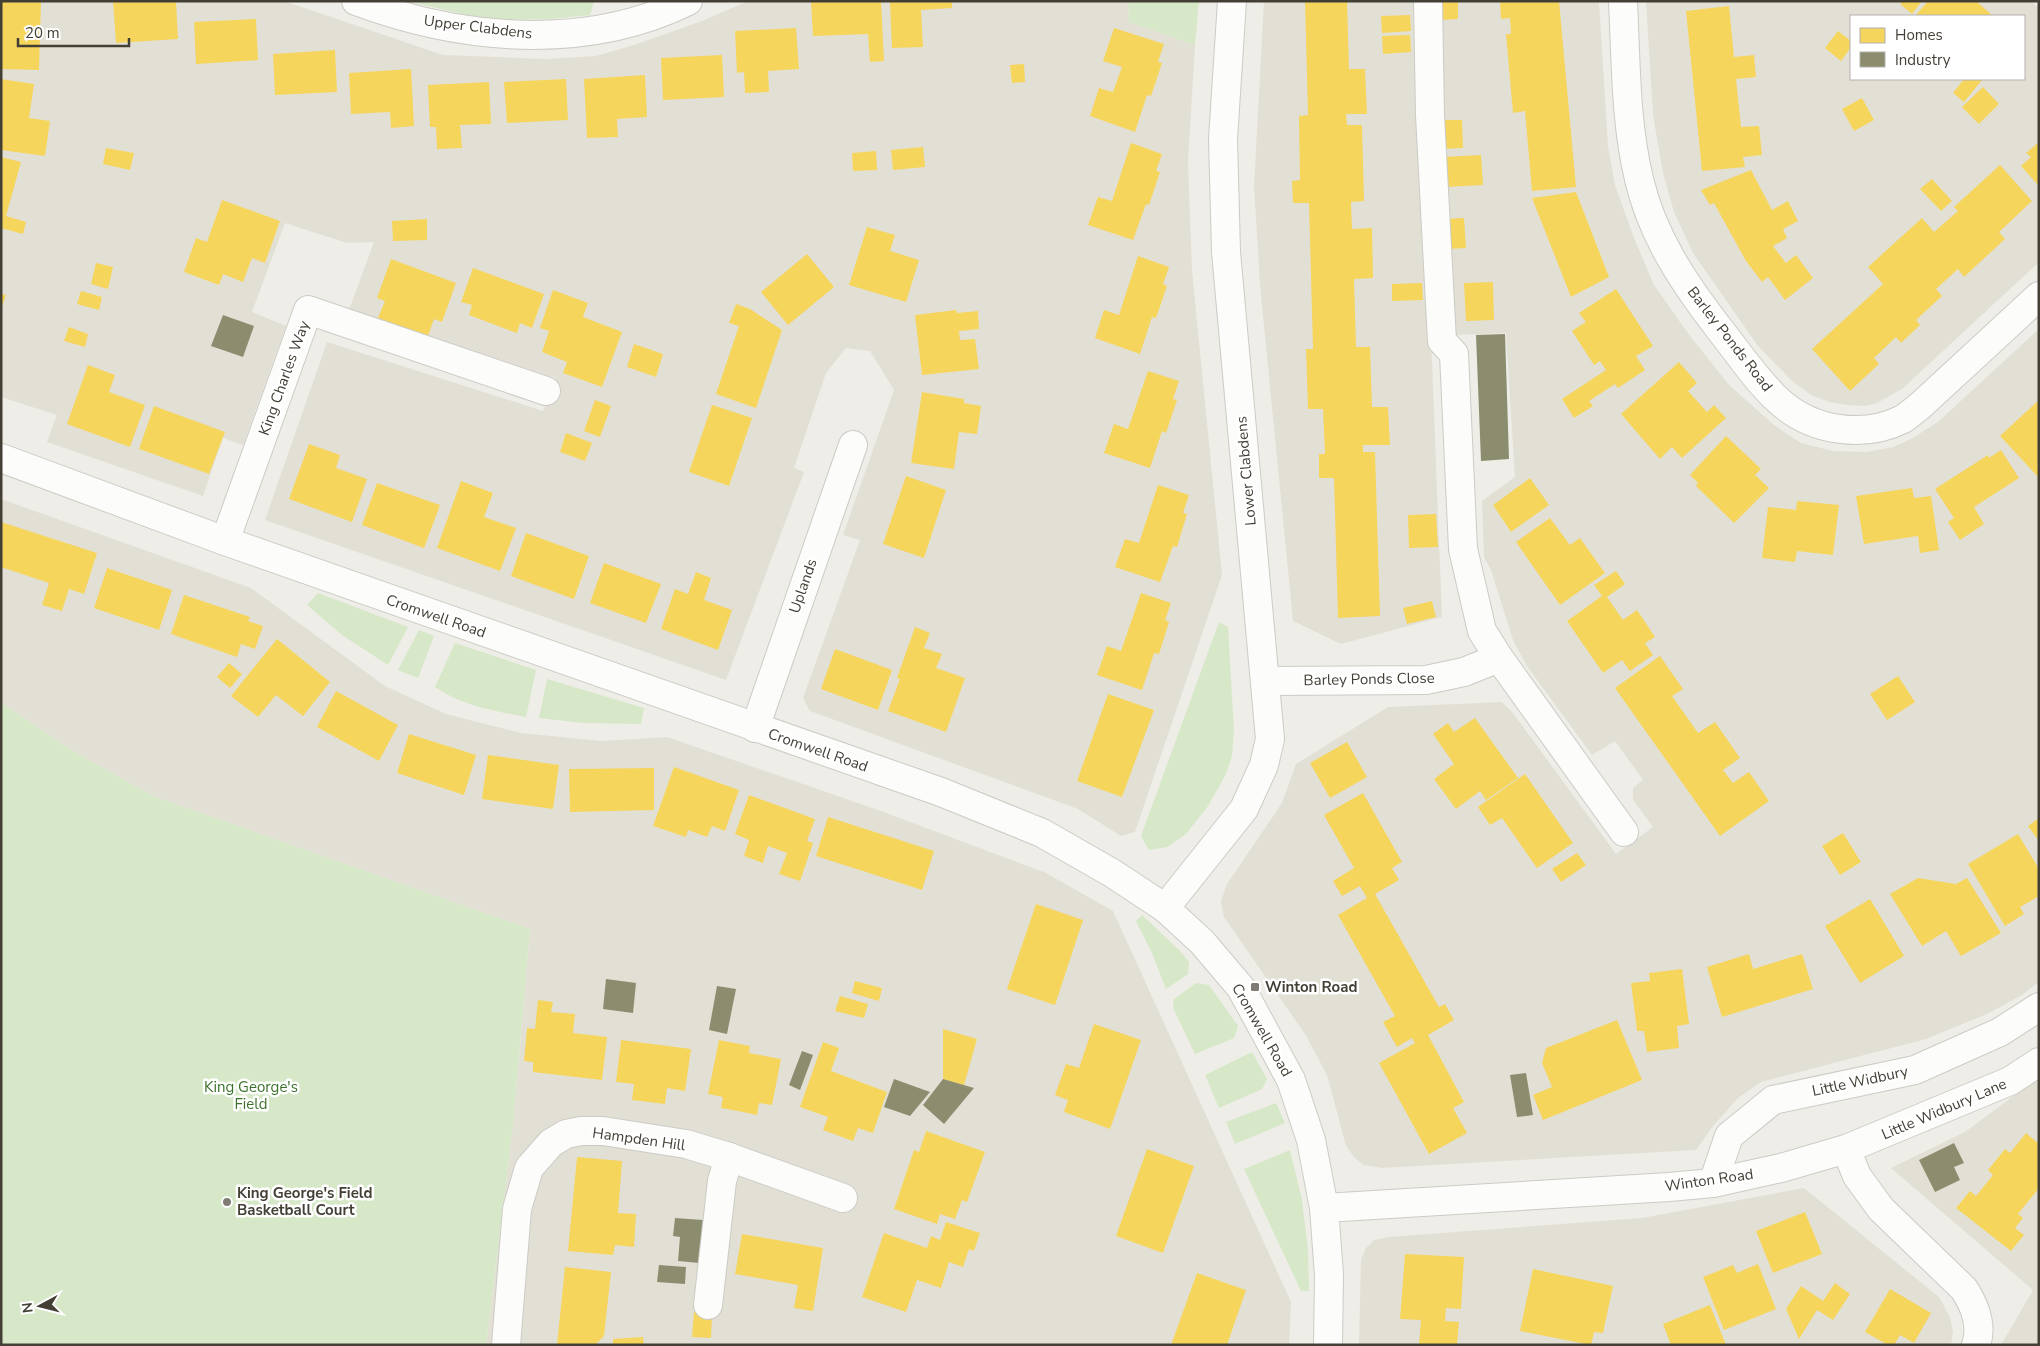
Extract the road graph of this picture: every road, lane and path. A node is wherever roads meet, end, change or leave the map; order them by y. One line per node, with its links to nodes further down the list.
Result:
1 (356, 1): 2 (street, Upper Clabdens)
2 (688, 1)
3 (1232, 1): 12 (street, Lower Clabdens)
4 (1428, 1): 11 (street)
5 (1623, 1): 6 (street, Barley Ponds Road)
6 (2039, 296)
7 (546, 391): 10 (street, King Charles Way)
8 (853, 445): 13 (street, Uplands)
9 (1, 458): 10 (street, Cromwell Road)
10 (225, 541): 13 (street, Cromwell Road)
11 (1498, 658): 12 (street, Barley Ponds Close); 14 (street)
12 (1266, 681): 15 (street, Lower Clabdens)
13 (755, 728): 15 (street, Cromwell Road)
14 (1624, 832)
15 (1165, 908): 22 (street, Cromwell Road)
16 (2039, 1007): 20 (street, Little Widbury)
17 (2039, 1062): 18 (street, Little Widbury Lane)
18 (1846, 1149): 20 (street, Winton Road); 26 (street)
19 (729, 1157): 21 (street, Hampden Hill); 23 (street); 24 (street, Hampden Hill)
20 (1713, 1183): 22 (street, Winton Road)
21 (843, 1198)
22 (1324, 1208): 25 (street, Cromwell Road)
23 (708, 1304)
24 (506, 1345)
25 (1328, 1345)
26 (1976, 1345)

